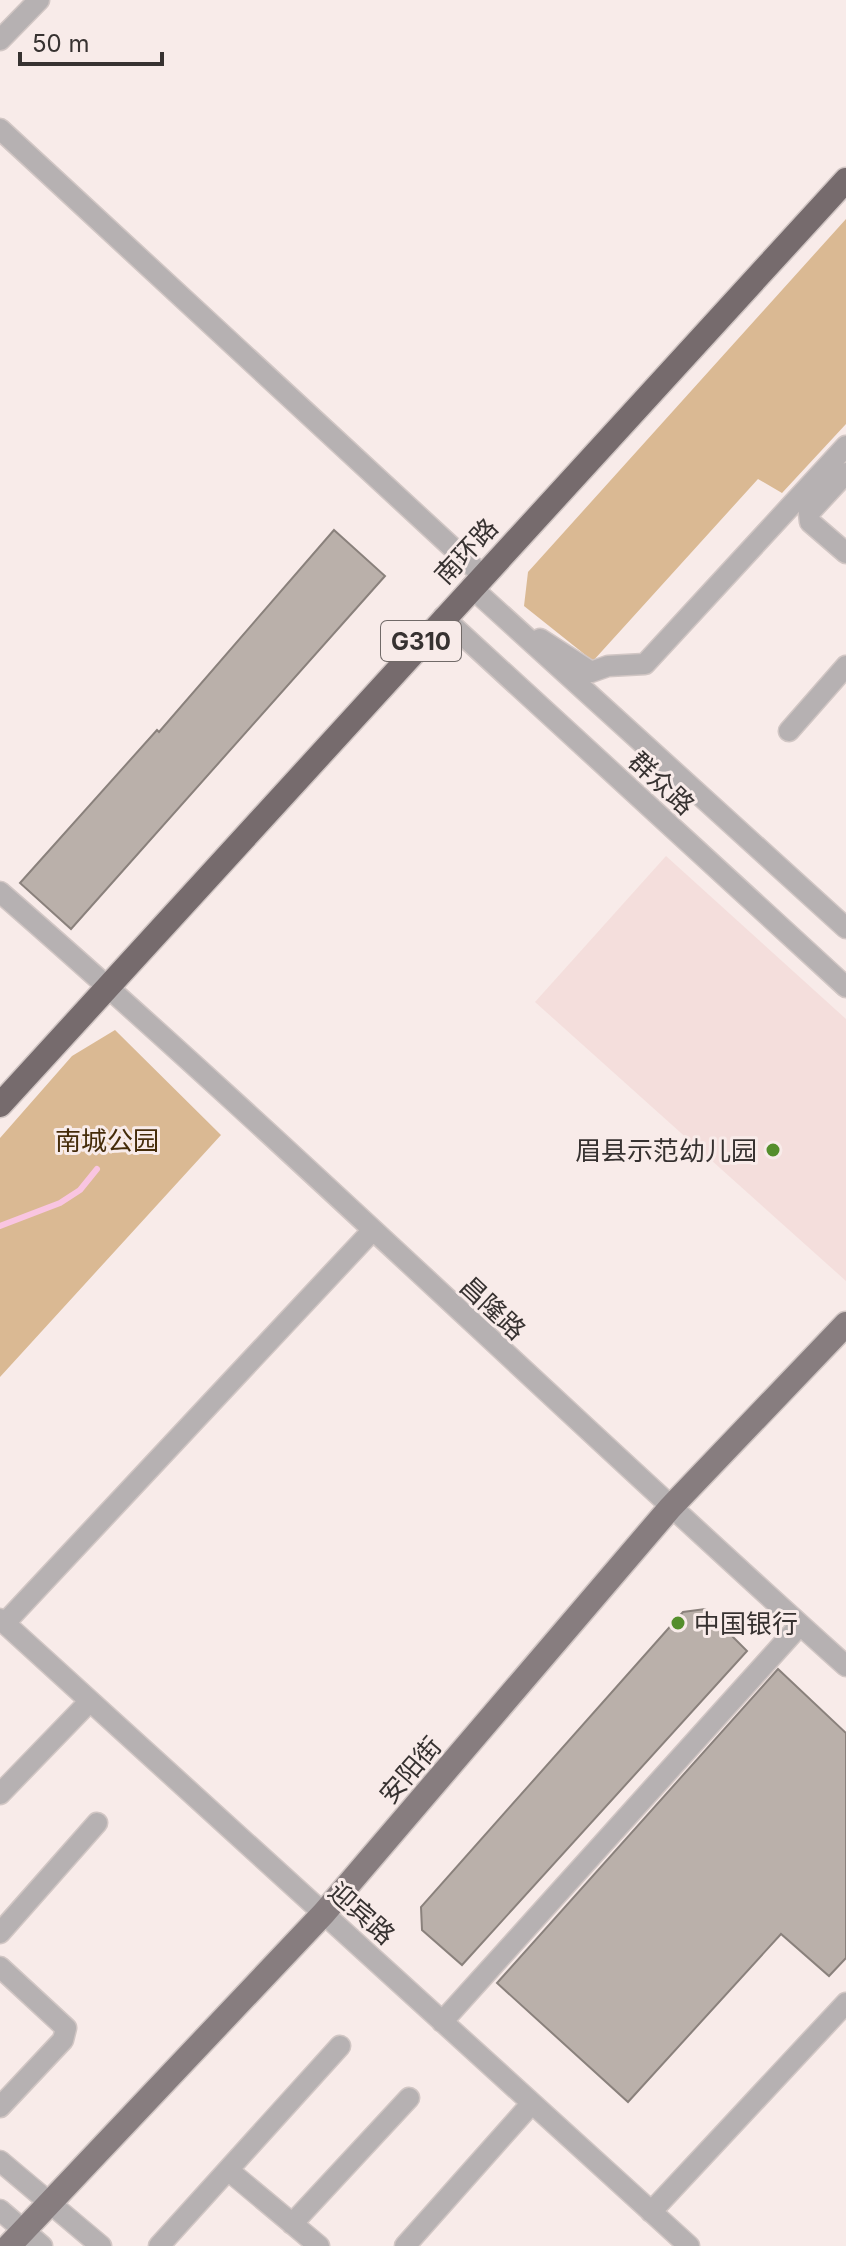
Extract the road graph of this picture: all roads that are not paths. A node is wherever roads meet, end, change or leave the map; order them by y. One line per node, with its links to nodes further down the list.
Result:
1 (39, 0): 2 (street)
2 (0, 40)
3 (0, 129): 8 (street, 群众路)
4 (846, 180): 8 (highway, 南环路 / G310)
5 (846, 446): 10 (street)
6 (846, 473): 7 (street)
7 (846, 553)
8 (476, 581): 9 (highway, 南环路 / G310); 10 (street, 群众路)
9 (443, 617): 15 (highway, 南环路 / G310); 16 (street, 群众路)
10 (515, 630): 14 (street, 群众路)
11 (846, 666): 12 (street)
12 (789, 731)
13 (0, 892): 15 (street, 昌隆路)
14 (846, 928)
15 (107, 985): 17 (highway, 南环路 / G310); 18 (street, 昌隆路)
16 (846, 987)
17 (0, 1105)
18 (372, 1231): 20 (street, 昌隆路); 21 (street)
19 (846, 1324): 20 (main road, 安阳街)
20 (670, 1508): 22 (street, 昌隆路); 27 (main road, 安阳街)
21 (2, 1621): 24 (street, 迎宾路)
22 (800, 1625): 23 (street, 昌隆路); 31 (street)
23 (846, 1666)
24 (90, 1701): 25 (street); 27 (street, 迎宾路)
25 (0, 1794)
26 (97, 1823): 28 (street)
27 (324, 1913): 31 (street, 迎宾路); 38 (main road, 安阳街)
28 (0, 1933)
29 (0, 1967): 35 (street)
30 (846, 2003): 40 (street)
31 (442, 2022): 34 (street, 迎宾路)
32 (340, 2046): 37 (street)
33 (409, 2098): 41 (street)
34 (532, 2103): 40 (street, 迎宾路); 46 (street)
35 (0, 2107)
36 (0, 2161): 38 (street)
37 (228, 2170): 41 (street); 44 (street)
38 (50, 2203): 42 (main road, 安阳街); 43 (street)
39 (0, 2210): 42 (street)
40 (651, 2212): 47 (street, 迎宾路)
41 (292, 2224): 45 (street)
42 (25, 2241)
43 (101, 2246)
44 (159, 2246)
45 (319, 2246)
46 (405, 2246)
47 (689, 2246)

